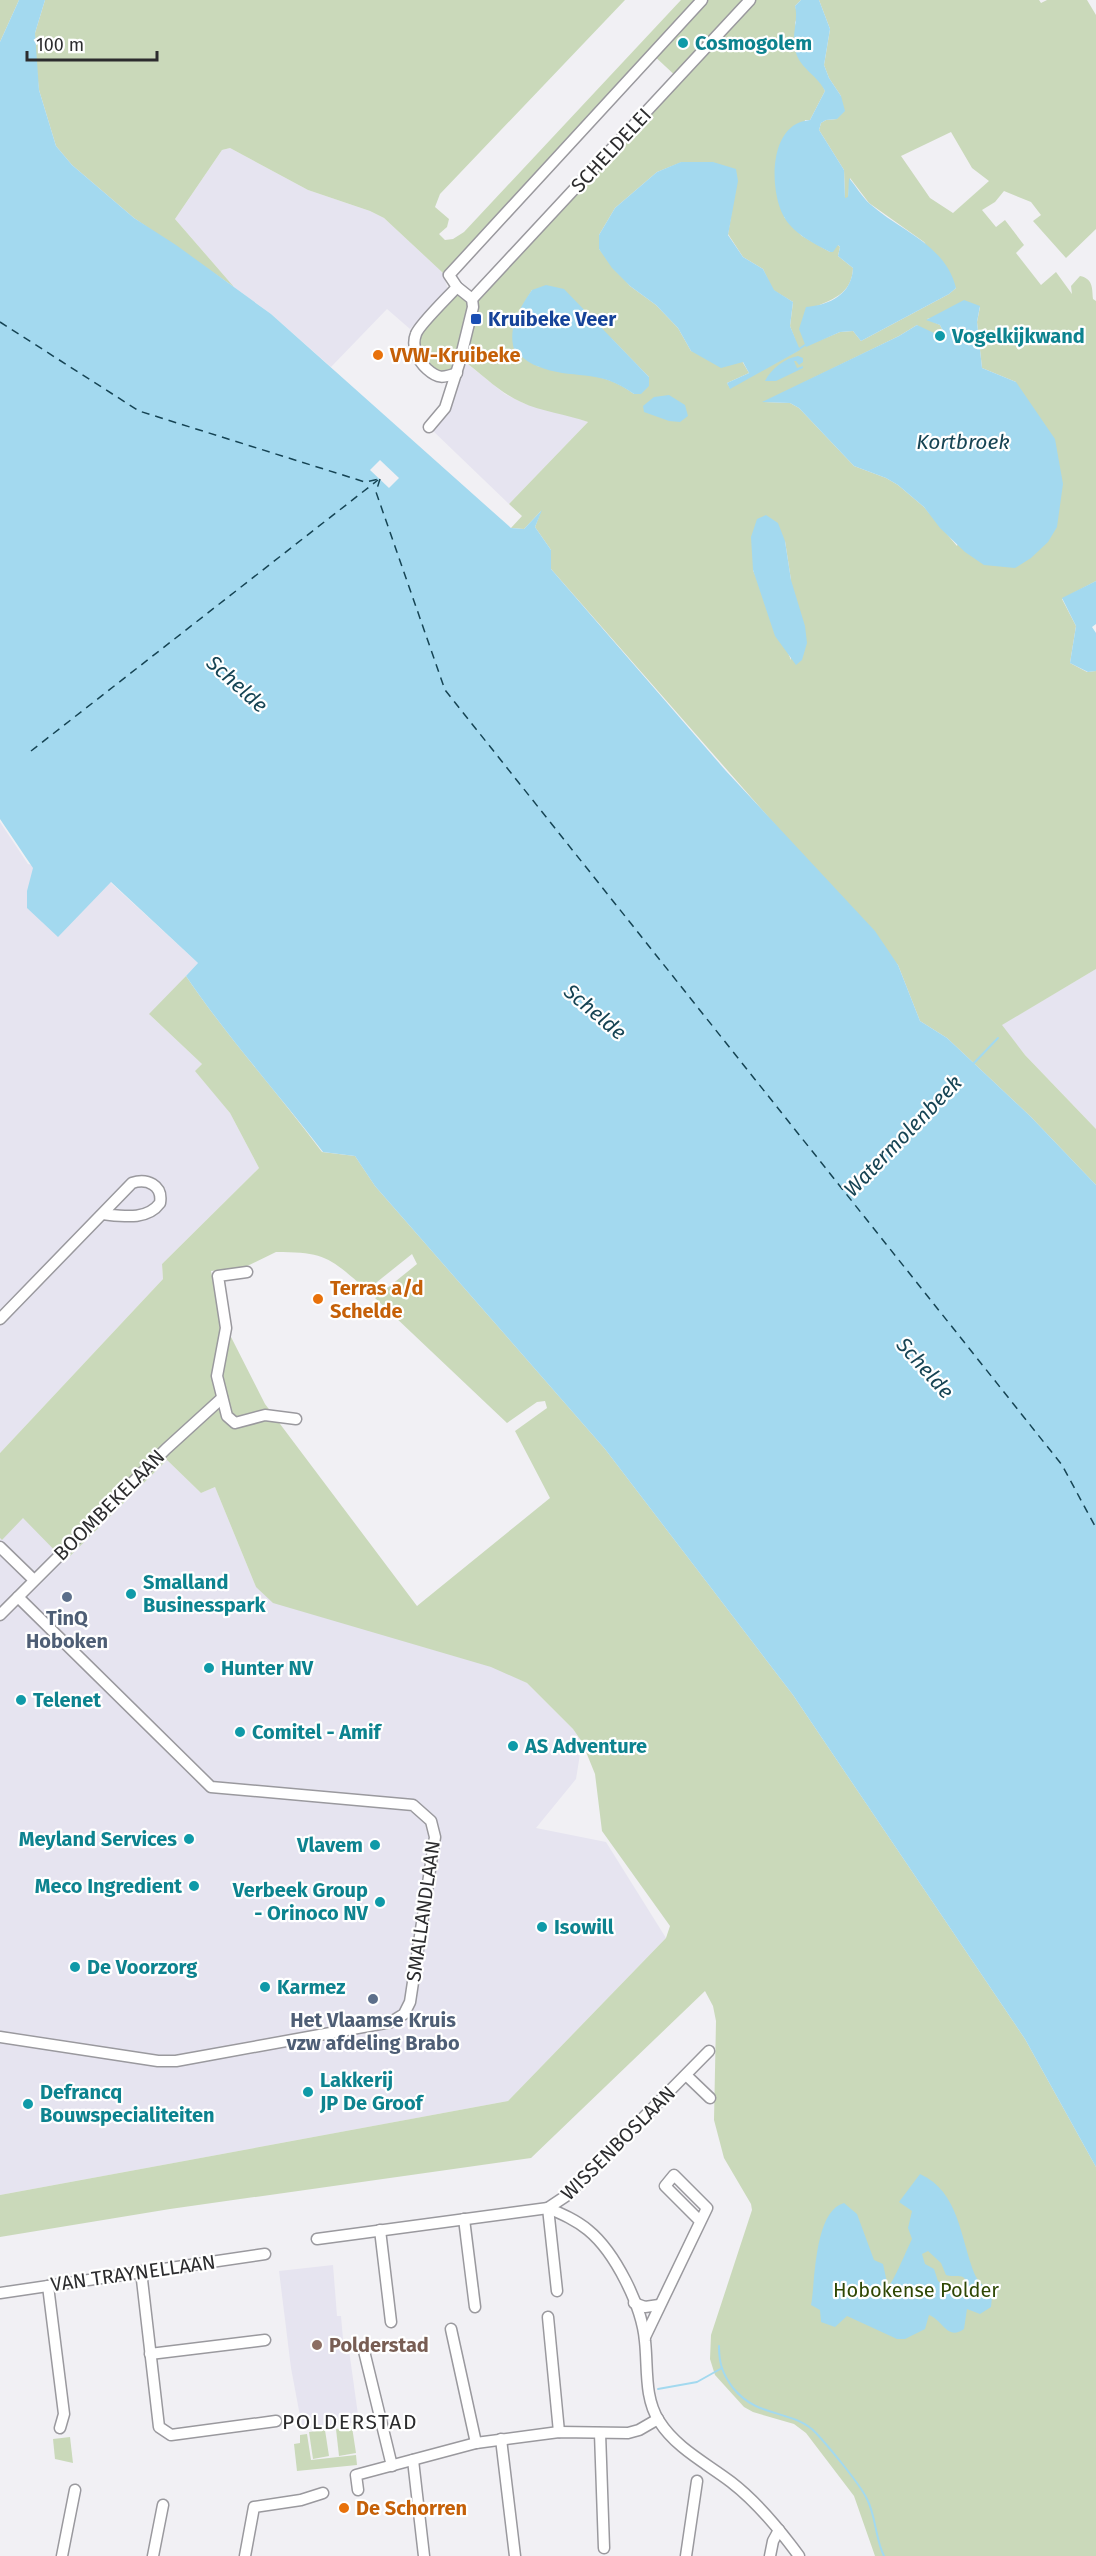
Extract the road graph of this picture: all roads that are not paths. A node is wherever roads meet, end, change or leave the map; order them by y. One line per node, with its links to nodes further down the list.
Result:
1 (702, 0): 3 (street, SCHELDELEI)
2 (750, 0): 4 (street, SCHELDELEI)
3 (457, 287): 4 (street); 5 (street)
4 (472, 299): 5 (street)
5 (457, 373): 6 (street)
6 (429, 427)
7 (102, 1214): 7 (street); 9 (street)
8 (247, 1272): 10 (street)
9 (0, 1319)
10 (222, 1398): 11 (street); 13 (street, BOOMBEKELAAN)
11 (296, 1419)
12 (0, 1547): 13 (street)
13 (34, 1580): 14 (street, BOOMBEKELAAN)
14 (18, 1597): 15 (street, BOOMBEKELAAN); 16 (street, SMALLANDLAAN)
15 (0, 1615)
16 (0, 2037)
17 (709, 2051): 18 (street, WISSENBOSLAAN)
18 (686, 2075): 19 (street, WISSENBOSLAAN); 20 (street, WISSENBOSLAAN)
19 (710, 2098)
20 (548, 2208): 21 (street); 28 (street); 30 (street)
21 (464, 2219): 23 (street); 32 (street)
22 (700, 2221): 31 (street)
23 (380, 2230): 24 (street); 34 (street)
24 (317, 2239)
25 (265, 2254): 26 (street, VAN TRAYNELLAAN)
26 (141, 2271): 27 (street, VAN TRAYNELLAAN); 39 (street)
27 (48, 2286): 29 (street, VAN TRAYNELLAAN); 42 (street)
28 (558, 2290)
29 (0, 2293)
30 (634, 2303): 31 (street); 36 (street)
31 (659, 2305): 36 (street)
32 (475, 2307)
33 (548, 2317): 43 (street)
34 (391, 2322)
35 (451, 2329): 46 (street)
36 (645, 2337): 40 (street)
37 (265, 2340): 39 (street)
38 (364, 2351): 48 (street)
39 (150, 2354): 41 (street)
40 (657, 2419): 44 (street); 54 (street)
41 (276, 2421)
42 (60, 2428)
43 (559, 2432): 44 (street); 45 (street)
44 (600, 2433): 55 (street)
45 (501, 2439): 46 (street); 60 (street)
46 (476, 2443): 47 (street)
47 (413, 2460): 48 (street); 59 (street)
48 (392, 2466): 51 (street)
49 (697, 2481): 61 (street)
50 (75, 2490): 56 (street)
51 (358, 2490)
52 (323, 2493): 58 (street)
53 (163, 2505): 57 (street)
54 (778, 2530): 62 (street); 63 (street)
55 (604, 2548)
56 (62, 2556)
57 (153, 2556)
58 (245, 2556)
59 (424, 2556)
60 (515, 2556)
61 (686, 2556)
62 (770, 2556)
63 (799, 2556)

